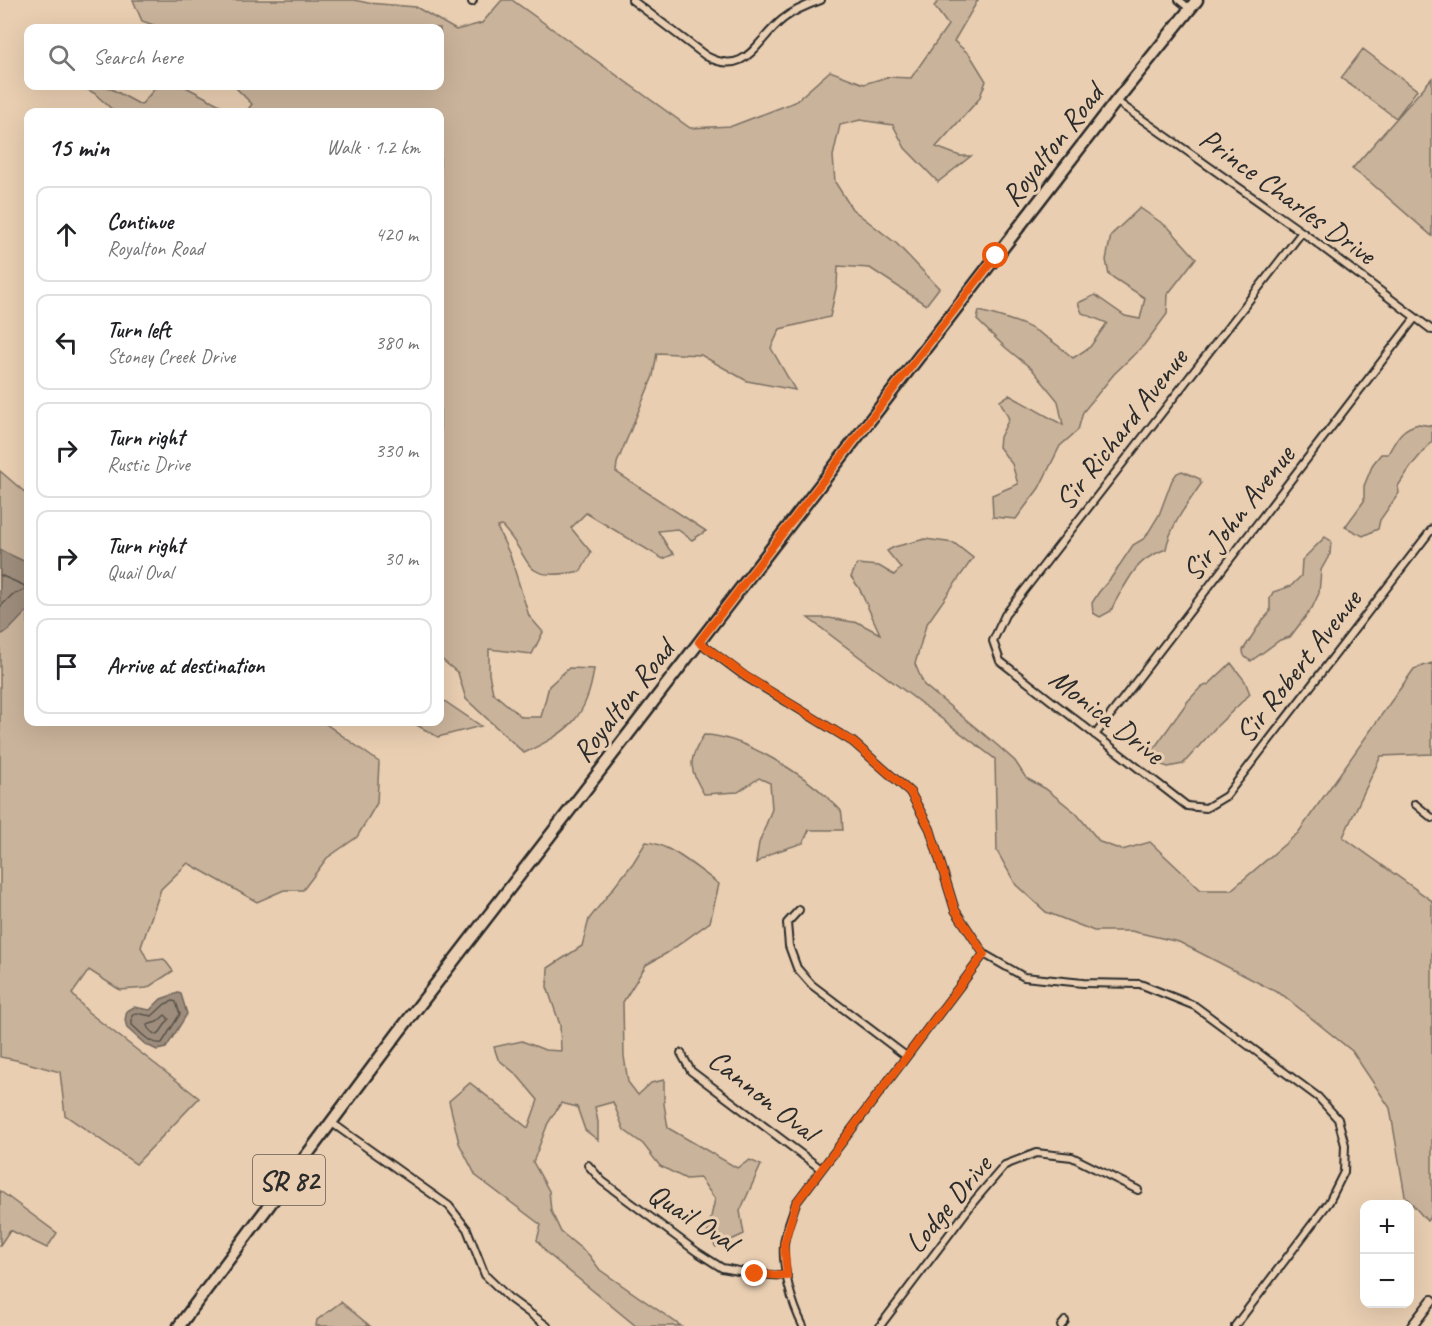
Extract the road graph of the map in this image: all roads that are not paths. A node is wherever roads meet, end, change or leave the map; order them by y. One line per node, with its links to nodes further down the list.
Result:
1 (632, 0): 2 (street)
2 (821, 0)
3 (1179, 0): 4 (street)
4 (1194, 4): 5 (main road, Royalton Road / SR 82)
5 (1116, 101): 6 (street, Prince Charles Drive); 10 (main road, Royalton Road / SR 82)
6 (1302, 232): 7 (street, Prince Charles Drive); 11 (street, Sir Richard Avenue)
7 (1415, 318): 8 (street, Prince Charles Drive); 12 (street, Sir John Avenue)
8 (1432, 330)
9 (1432, 529): 14 (street, Sir Robert Avenue)
10 (699, 642): 17 (street); 20 (main road, Royalton Road / SR 82)
11 (1000, 661): 12 (street, Monica Drive)
12 (1095, 735): 14 (street, Monica Drive)
13 (1415, 804): 15 (street)
14 (1187, 806)
15 (1432, 818)
16 (799, 910): 19 (street)
17 (984, 954): 19 (street); 30 (street)
18 (681, 1053): 22 (street, Cannon Oval)
19 (906, 1056): 22 (street)
20 (332, 1123): 26 (main road, SR 82); 27 (street)
21 (588, 1165): 24 (street, Quail Oval)
22 (821, 1169): 24 (street)
23 (1138, 1190): 29 (street, Lodge Drive)
24 (787, 1276): 28 (street)
25 (1432, 1300): 31 (street)
26 (179, 1326)
27 (548, 1326)
28 (803, 1326)
29 (880, 1326)
30 (1235, 1326)
31 (1412, 1326)

